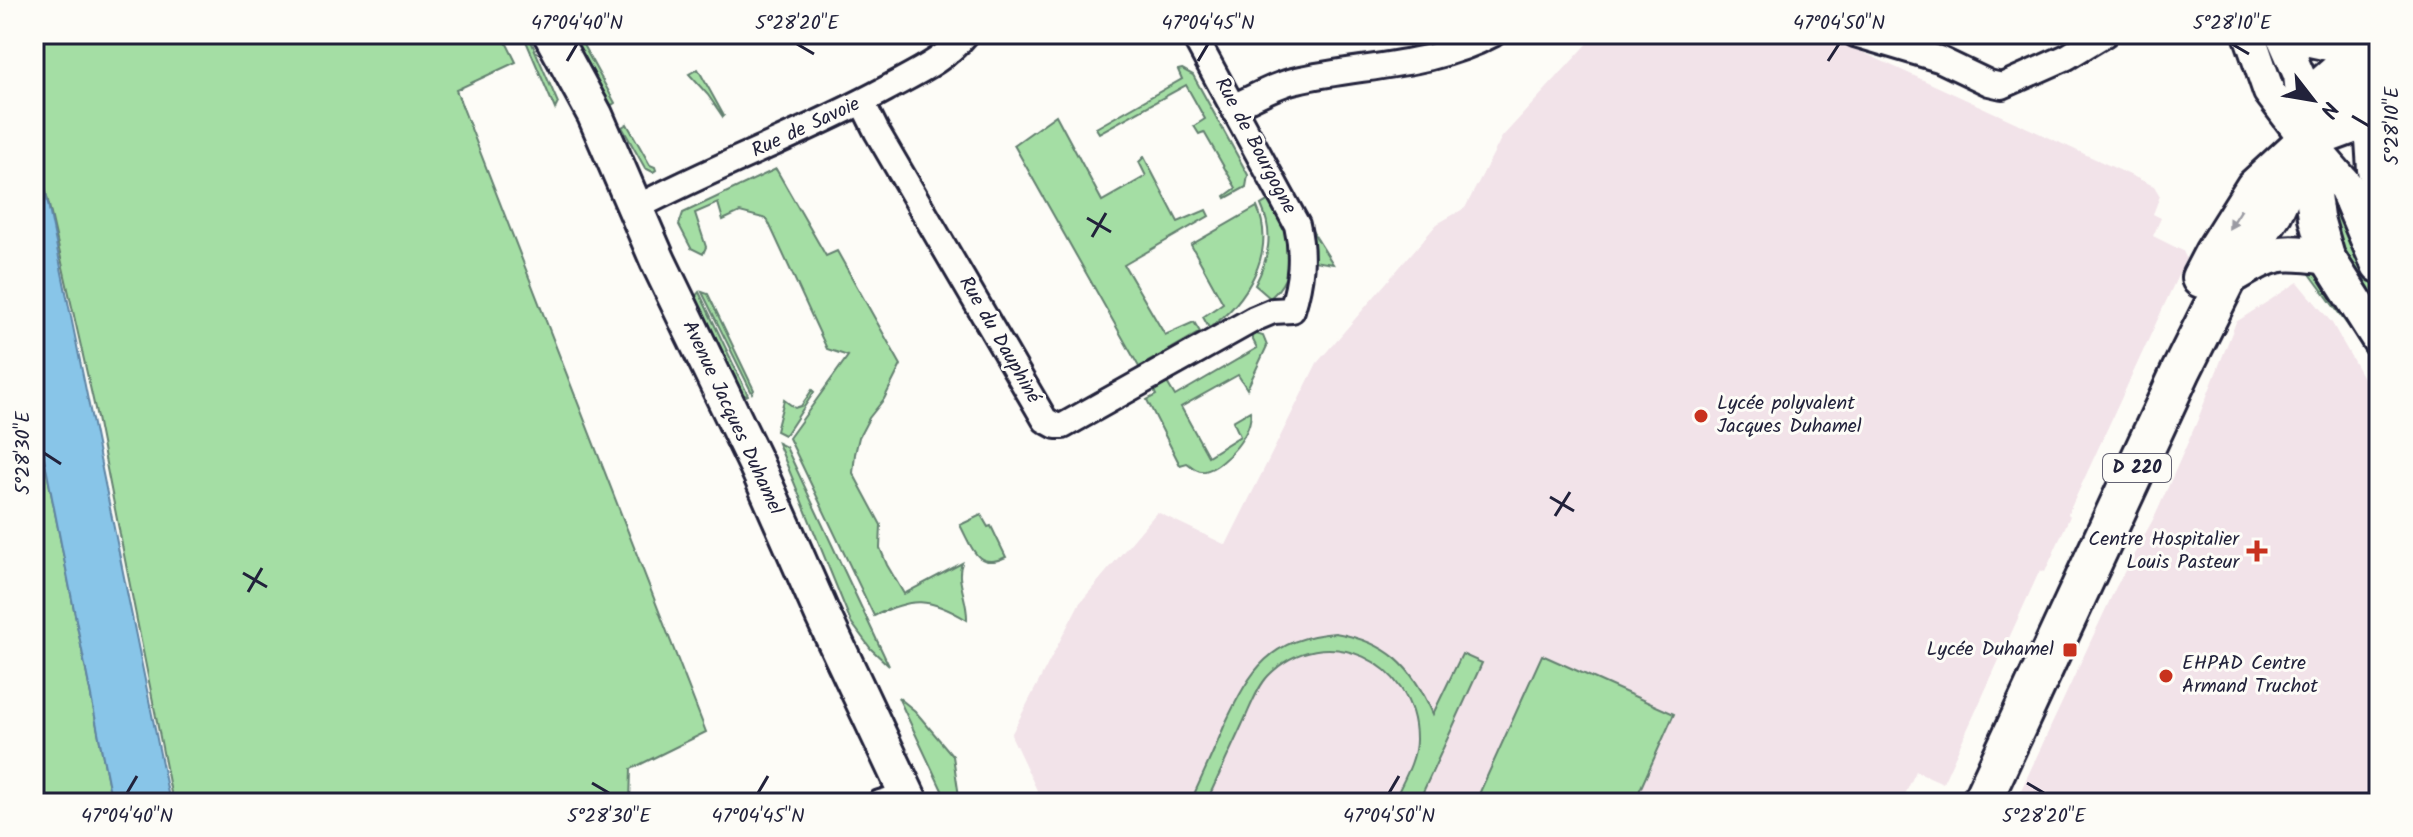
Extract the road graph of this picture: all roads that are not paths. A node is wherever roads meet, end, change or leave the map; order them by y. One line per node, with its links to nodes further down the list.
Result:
1 (551, 34): 15 (main road, Avenue Jacques Duhamel)
2 (966, 34): 10 (street, Rue de Savoie)
3 (1193, 34): 12 (street, Rue de Bourgogne)
4 (1493, 34): 12 (street)
5 (1855, 34): 6 (street)
6 (2105, 34)
7 (2249, 34): 13 (street)
8 (2281, 34): 9 (street); 13 (street)
9 (2378, 41): 13 (main road)
10 (862, 102): 15 (street, Rue de Savoie); 19 (street, Rue du Dauphiné)
11 (2375, 103): 13 (main road); 14 (main road)
12 (1234, 106): 19 (street, Rue de Bourgogne)
13 (2306, 141): 16 (main road); 17 (main road); 18 (main road, D 220); 22 (main road, D 220, one-way to 22)
14 (2379, 180)
15 (636, 208): 21 (main road, Avenue Jacques Duhamel)
16 (2327, 257): 18 (main road); 20 (main road)
17 (2379, 265)
18 (2227, 279): 23 (main road, D 220)
19 (1292, 310)
20 (2379, 339)
21 (900, 800)
22 (1957, 803)
23 (1981, 803)

